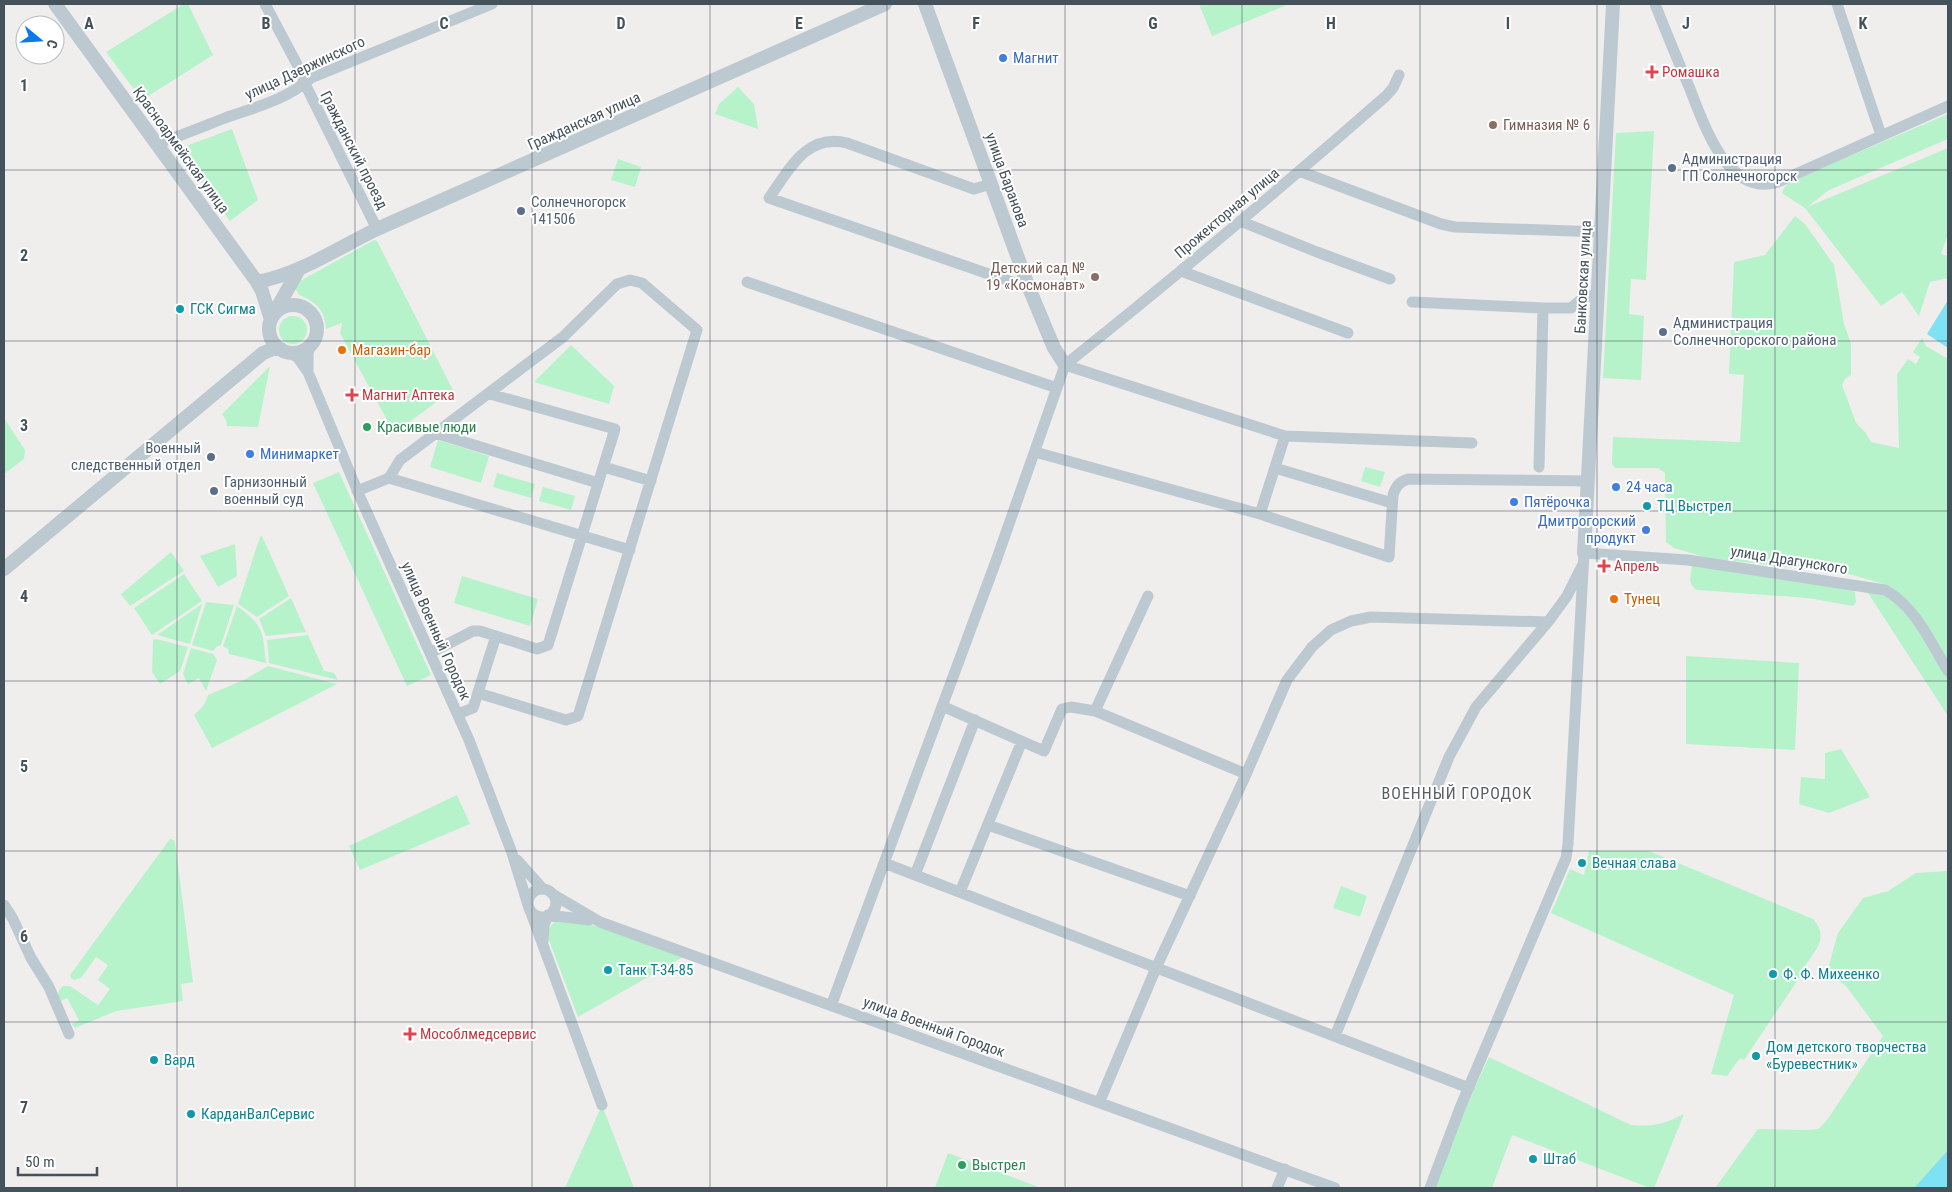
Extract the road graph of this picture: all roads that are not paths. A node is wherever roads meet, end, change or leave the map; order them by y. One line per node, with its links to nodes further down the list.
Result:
1 (55, 4): 13 (street, Красноармейская улица)
2 (265, 4): 10 (street, Гражданский проезд)
3 (492, 4): 10 (street, улица Дзержинского)
4 (885, 4): 17 (street, Гражданская улица)
5 (925, 4): 15 (street, улица Баранова)
6 (1612, 4): 18 (street, Банковская улица)
7 (1655, 4): 12 (street)
8 (1837, 4): 12 (street)
9 (1399, 75): 14 (street, Прожекторная улица)
10 (305, 84): 13 (street, улица Дзержинского); 17 (street, Гражданский проезд)
11 (1948, 106): 12 (street)
12 (1881, 135)
13 (157, 144): 23 (street, Красноармейская улица)
14 (1299, 172): 16 (street, Прожекторная улица); 18 (street)
15 (991, 184): 24 (street, улица Баранова); 24 (street)
16 (1240, 221): 20 (street, Прожекторная улица); 21 (street)
17 (377, 229): 19 (street, Гражданская улица)
18 (1601, 232): 25 (street, Банковская улица)
19 (299, 269): 23 (street, Гражданская улица); 27 (street)
20 (1181, 271): 30 (street); 35 (street, Прожекторная улица)
21 (1390, 278)
22 (747, 282): 37 (street)
23 (259, 286): 27 (street); 29 (street, Красноармейская улица)
24 (1029, 288): 35 (street, улица Баранова)
25 (1598, 294): 28 (street); 48 (street, Банковская улица)
26 (1412, 302): 28 (street)
27 (290, 304): 29 (street); 32 (street)
28 (1543, 308): 44 (street)
29 (273, 317): 31 (street)
30 (1348, 333)
31 (270, 336): 33 (street); 34 (street)
32 (310, 345): 33 (street); 36 (street)
33 (285, 351): 34 (street); 36 (street)
34 (263, 353): 56 (street)
35 (1065, 365): 37 (street); 40 (street)
36 (308, 372): 50 (street, улица Военный Городок)
37 (1057, 388): 42 (street)
38 (490, 394): 39 (street); 43 (street); 47 (street)
39 (435, 433): 46 (street); 49 (street)
40 (1285, 436): 41 (street); 45 (street)
41 (1472, 442)
42 (1035, 452): 52 (street); 63 (street)
43 (604, 467): 47 (street); 49 (street)
44 (1539, 467)
45 (1275, 468): 51 (street); 52 (street)
46 (389, 478): 50 (street); 53 (street)
47 (651, 481): 54 (street)
48 (1588, 481): 51 (street); 55 (street, Банковская улица)
49 (598, 483): 53 (street)
50 (357, 491): 60 (street, улица Военный Городок)
51 (1392, 503): 52 (street)
52 (1260, 514)
53 (582, 535): 54 (street); 59 (street)
54 (630, 550): 62 (street)
55 (1584, 557): 58 (street); 61 (street, улица Драгунского); 86 (street)
56 (4, 569)
57 (1148, 596): 64 (street)
58 (1548, 622): 68 (street); 85 (street)
59 (496, 636): 60 (street); 62 (street)
60 (430, 653): 65 (street, улица Военный Городок)
61 (1948, 671)
62 (478, 693): 65 (street)
63 (942, 706): 66 (street); 71 (street)
64 (1094, 712): 67 (street); 68 (street)
65 (458, 714): 70 (street, улица Военный Городок)
66 (975, 720): 67 (street); 72 (street)
67 (1022, 741): 69 (street)
68 (1246, 774): 76 (street)
69 (988, 825): 74 (street); 76 (street)
70 (512, 853): 73 (street); 78 (street, улица Военный Городок)
71 (884, 863): 72 (street); 83 (street)
72 (915, 875): 74 (street)
73 (542, 888): 75 (street); 78 (street)
74 (960, 892): 82 (street)
75 (554, 895): 79 (street); 80 (street, улица Военный Городок)
76 (1190, 896): 82 (street)
77 (4, 905): 84 (street)
78 (529, 907): 79 (street); 81 (street, улица Военный Городок)
79 (548, 915): 80 (street); 81 (street)
80 (600, 922): 83 (street, улица Военный Городок)
81 (542, 947): 88 (street, улица Военный Городок)
82 (1156, 968): 85 (street); 87 (street)
83 (831, 1006): 87 (street, улица Военный Городок)
84 (69, 1034)
85 (1335, 1036): 86 (street)
86 (1469, 1088): 92 (street)
87 (1099, 1102): 89 (street, улица Военный Городок)
88 (602, 1105)
89 (1285, 1169): 90 (street); 91 (street, улица Военный Городок)
90 (1277, 1188)
91 (1335, 1188)
92 (1430, 1188)

